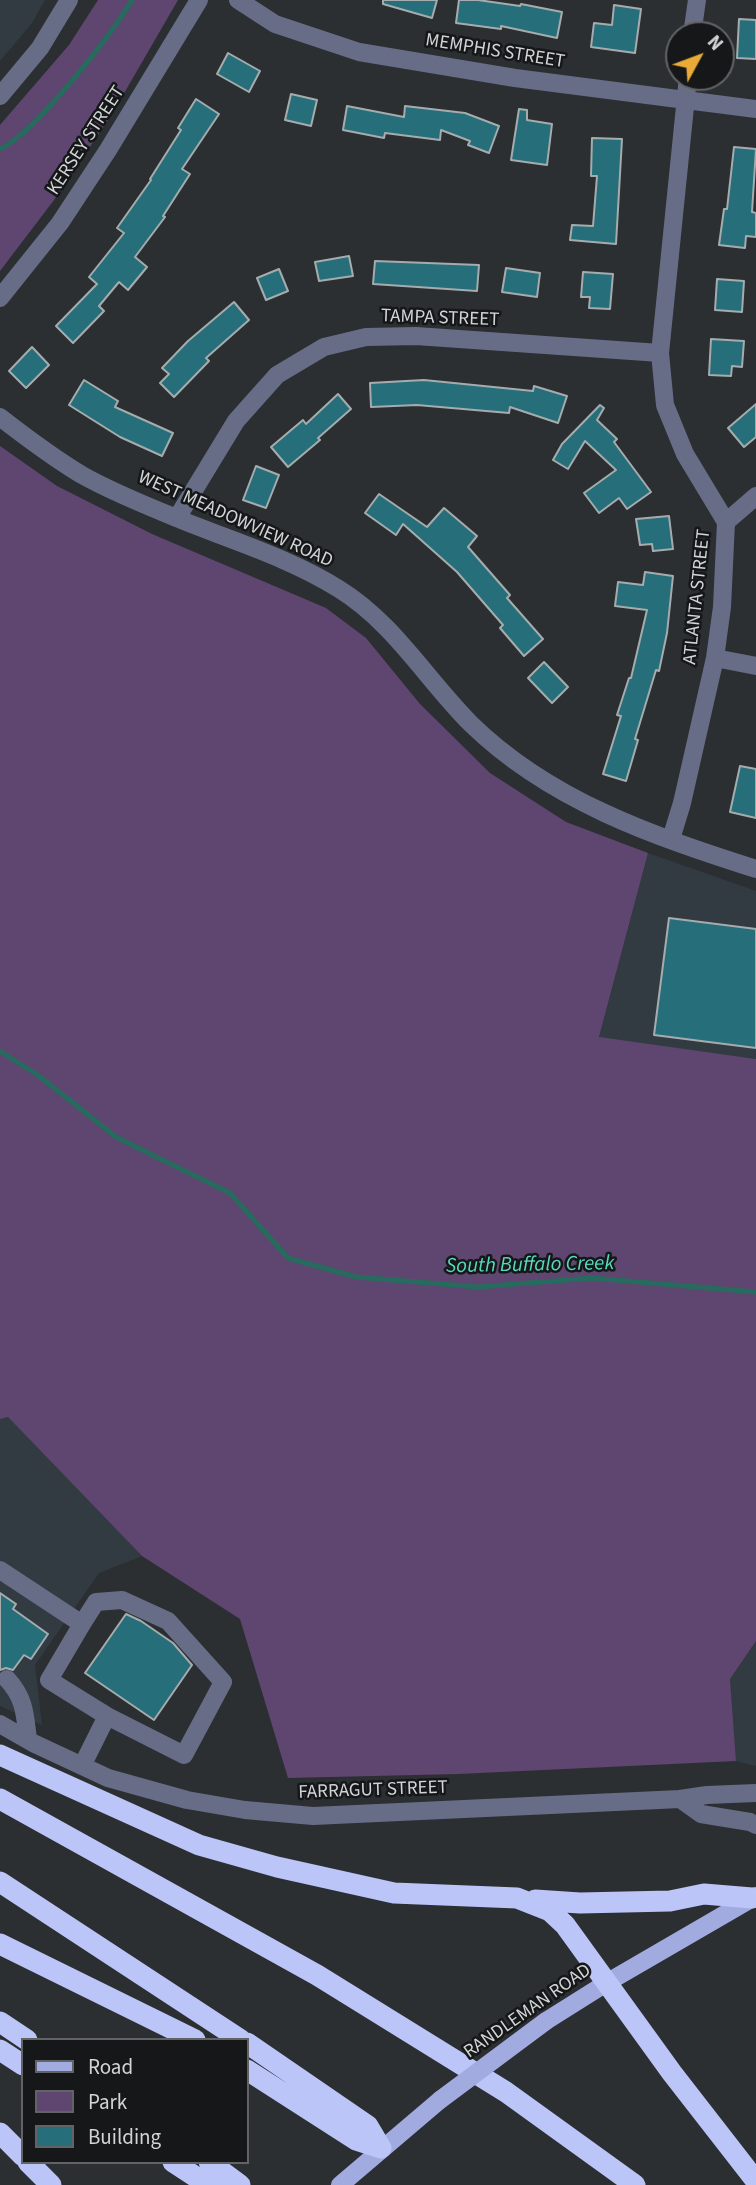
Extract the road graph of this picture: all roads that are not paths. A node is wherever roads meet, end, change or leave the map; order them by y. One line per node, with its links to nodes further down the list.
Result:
1 (69, 0): 7 (street)
2 (199, 0): 10 (street, KERSEY STREET)
3 (238, 0): 8 (street, MEMPHIS STREET)
4 (697, 0): 5 (street)
5 (694, 21)
6 (686, 91): 8 (street, ATLANTA STREET)
7 (0, 96)
8 (685, 102): 9 (street, MEMPHIS STREET); 11 (street, ATLANTA STREET)
9 (756, 109)
10 (0, 298)
11 (660, 353): 14 (street, TAMPA STREET); 15 (street, ATLANTA STREET)
12 (0, 417): 14 (street, WEST MEADOWVIEW ROAD)
13 (756, 496): 15 (street)
14 (177, 518): 18 (street, WEST MEADOWVIEW ROAD)
15 (726, 522): 16 (street, ATLANTA STREET)
16 (715, 658): 17 (street); 18 (street, ATLANTA STREET)
17 (756, 666)
18 (671, 839): 19 (street, WEST MEADOWVIEW ROAD)
19 (756, 869)
20 (0, 1570): 21 (street)
21 (82, 1624): 23 (street); 23 (street)
22 (7, 1679): 25 (street)
23 (107, 1716): 27 (street)
24 (0, 1724): 25 (street, FARRAGUT STREET)
25 (28, 1740): 27 (street, FARRAGUT STREET)
26 (0, 1755): 34 (highway)
27 (82, 1766): 30 (street, FARRAGUT STREET)
28 (756, 1793): 30 (street, FARRAGUT STREET)
29 (0, 1799): 56 (highway)
30 (680, 1800): 31 (street, FARRAGUT STREET)
31 (756, 1825)
32 (0, 1882): 40 (highway)
33 (754, 1897): 34 (highway); 36 (main road, RANDLEMAN ROAD)
34 (517, 1898): 36 (highway)
35 (0, 1944): 39 (highway)
36 (608, 1982): 46 (main road, RANDLEMAN ROAD, bridge); 51 (highway)
37 (0, 2022): 38 (highway)
38 (24, 2038)
39 (191, 2038)
40 (238, 2038)
41 (248, 2044): 46 (highway)
42 (0, 2050): 43 (highway)
43 (21, 2064)
44 (248, 2071): 46 (highway)
45 (0, 2133): 47 (highway)
46 (382, 2148): 55 (main road, RANDLEMAN ROAD)
47 (21, 2154)
48 (30, 2164): 52 (highway)
49 (176, 2164): 53 (highway)
50 (212, 2164): 54 (highway)
51 (756, 2181)
52 (51, 2185)
53 (219, 2185)
54 (240, 2185)
55 (340, 2185)
56 (635, 2185)

